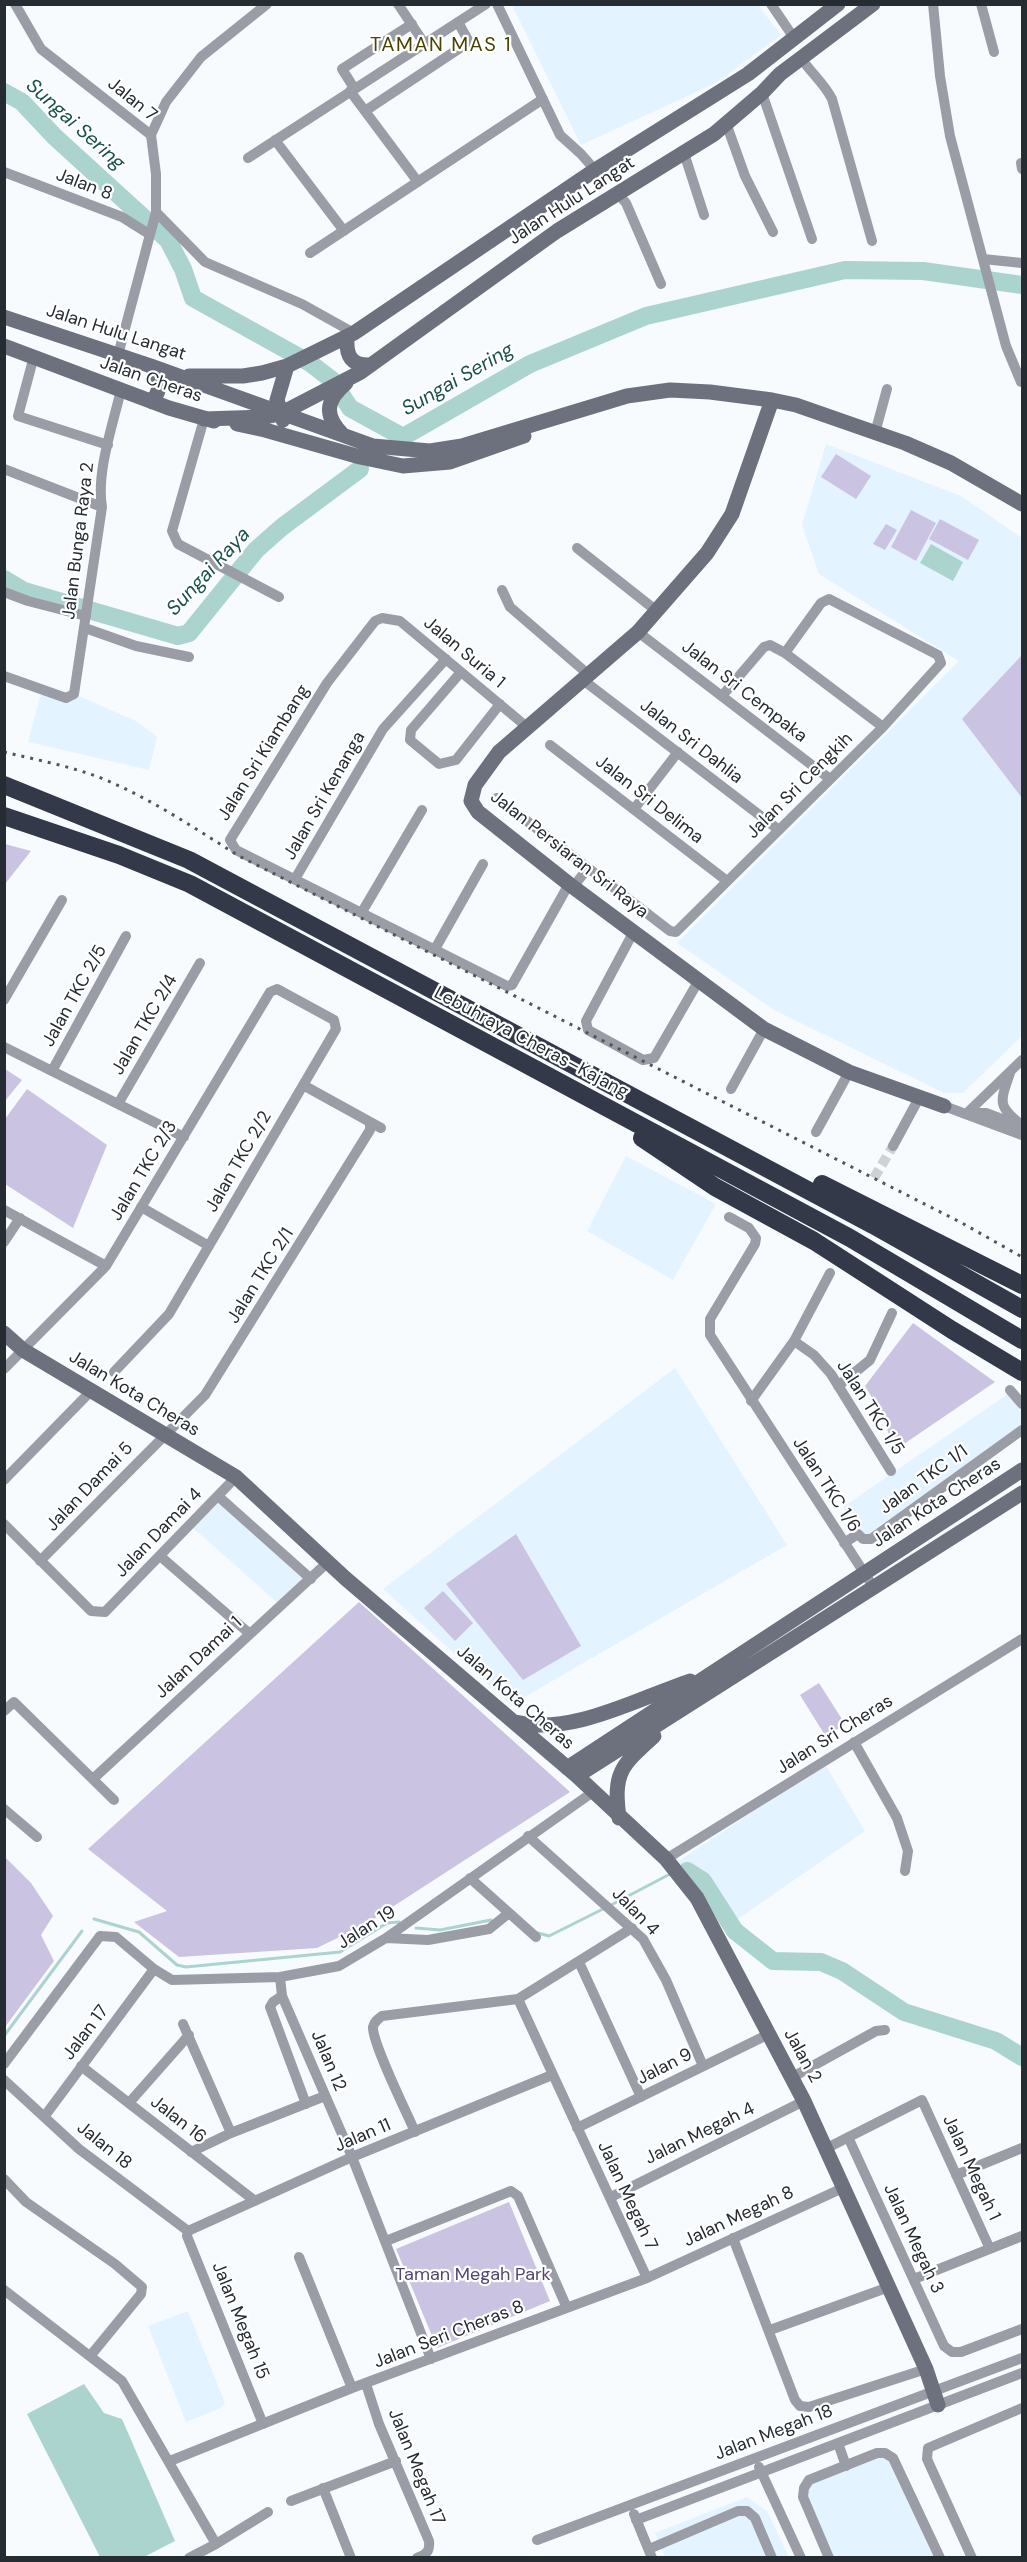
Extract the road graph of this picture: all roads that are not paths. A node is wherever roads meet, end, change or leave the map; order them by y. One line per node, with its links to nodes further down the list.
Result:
1 (15, 4): 22 (street, Jalan 7)
2 (267, 4): 22 (street)
3 (398, 4): 12 (street)
4 (486, 4): 11 (street)
5 (497, 4): 19 (street)
6 (771, 4): 13 (street)
7 (838, 4): 13 (main road, Jalan Hulu Langat)
8 (873, 4): 16 (main road, Jalan Hulu Langat)
9 (933, 4): 38 (street)
10 (981, 4): 15 (street)
11 (458, 21): 14 (street); 20 (street)
12 (412, 24): 14 (street); 17 (street)
13 (794, 38): 26 (main road, Jalan Hulu Langat)
14 (424, 43): 17 (street)
15 (994, 52)
16 (801, 58): 18 (main road, Jalan Hulu Langat); 36 (street)
17 (352, 90): 20 (street); 23 (street)
18 (762, 93): 21 (main road, Jalan Hulu Langat); 35 (street)
19 (543, 99): 26 (street); 28 (street)
20 (365, 111): 28 (street)
21 (726, 123): 24 (main road, Jalan Hulu Langat); 33 (street)
22 (151, 135): 30 (street, Jalan 7)
23 (275, 140): 25 (street); 32 (street)
24 (684, 153): 29 (main road, Jalan Hulu Langat); 31 (street)
25 (248, 158)
26 (595, 170): 42 (main road, Jalan Hulu Langat)
27 (4, 172): 34 (street, Jalan 8)
28 (418, 182): 32 (street)
29 (618, 194): 40 (street); 48 (main road, Jalan Hulu Langat)
30 (156, 212): 34 (street, Jalan 7); 42 (street)
31 (704, 215)
32 (344, 231): 37 (street)
33 (773, 232)
34 (150, 233): 44 (street, Jalan 7)
35 (812, 239)
36 (872, 241)
37 (310, 254)
38 (984, 261): 39 (street); 50 (street)
39 (1023, 263)
40 (661, 284)
41 (4, 317): 44 (main road, Jalan Hulu Langat)
42 (350, 336): 47 (main road, Jalan Hulu Langat); 48 (main road)
43 (4, 346): 45 (main road, Jalan Cheras)
44 (118, 355): 46 (main road, Jalan Hulu Langat)
45 (34, 356): 52 (main road, Jalan Cheras); 61 (street)
46 (151, 366): 49 (main road, Jalan Hulu Langat); 54 (main road)
47 (287, 366): 49 (main road, Jalan Hulu Langat); 56 (main road)
48 (355, 375): 56 (main road, Jalan Hulu Langat); 60 (main road)
49 (180, 376): 56 (main road)
50 (1021, 382)
51 (887, 389): 58 (street)
52 (121, 390): 54 (main road, Jalan Cheras); 61 (street, Jalan Bunga Raya 2)
53 (772, 400): 55 (main road, Jalan Hulu Langat); 58 (main road, Jalan Hulu Langat); 69 (main road, Jalan Persiaran Sri Raya)
54 (152, 402): 57 (main road, Jalan Cheras)
55 (608, 402): 59 (main road, Jalan Hulu Langat); 60 (main road, Jalan Hulu Langat)
56 (280, 414): 57 (main road, Jalan Hulu Langat); 59 (main road); 60 (main road, Jalan Hulu Langat)
57 (204, 419): 59 (main road, Jalan Cheras); 68 (street)
58 (875, 433): 63 (main road, Jalan Hulu Langat)
59 (289, 437)
60 (344, 437)
61 (108, 444): 64 (street, Jalan Bunga Raya 2)
62 (4, 469): 64 (street)
63 (1023, 504)
64 (102, 507): 70 (street, Jalan Bunga Raya 2)
65 (577, 548): 69 (street)
66 (502, 590): 78 (street, Jalan Sri Dahlia)
67 (4, 592): 70 (street)
68 (279, 597)
69 (658, 612): 72 (main road, Jalan Persiaran Sri Raya)
70 (85, 618): 74 (street); 77 (street, Jalan Bunga Raya 2)
71 (375, 621): 75 (street, Jalan Suria 1); 96 (street, Jalan Sri Kiambang)
72 (638, 632): 78 (main road, Jalan Persiaran Sri Raya); 79 (street, Jalan Sri Cempaka)
73 (785, 653): 79 (street); 82 (street); 82 (street, Jalan Sri Cengkih)
74 (189, 657)
75 (446, 659): 76 (street, Jalan Suria 1); 96 (street, Jalan Sri Kenanga)
76 (461, 672): 80 (street, Jalan Suria 1); 80 (street)
77 (4, 676)
78 (586, 677): 81 (main road, Jalan Persiaran Sri Raya); 84 (street, Jalan Sri Dahlia)
79 (722, 696): 85 (street, Jalan Sri Cempaka)
80 (500, 704): 81 (street, Jalan Suria 1)
81 (527, 727): 98 (main road, Jalan Persiaran Sri Raya)
82 (883, 727): 85 (street, Jalan Sri Cengkih)
83 (550, 745): 88 (street, Jalan Sri Delima)
84 (678, 752): 88 (street); 92 (street, Jalan Sri Dahlia)
85 (830, 779): 92 (street, Jalan Sri Cengkih)
86 (4, 785): 123 (highway, Lebuhraya Cheras–Kajang)
87 (496, 798): 95 (street)
88 (634, 809): 97 (street, Jalan Sri Delima)
89 (422, 810): 100 (street)
90 (4, 816): 93 (highway, Lebuhraya Cheras–Kajang)
91 (4, 825): 93 (highway)
92 (779, 830): 97 (street, Jalan Sri Cengkih)
93 (119, 855): 110 (highway, Lebuhraya Cheras–Kajang)
94 (483, 864): 103 (street)
95 (588, 868): 97 (street, Jalan Sri Cengkih); 98 (street)
96 (295, 879): 100 (street)
97 (728, 881)
98 (571, 886): 101 (main road, Jalan Persiaran Sri Raya); 103 (street)
99 (62, 900): 107 (street)
100 (362, 912): 103 (street)
101 (634, 931): 105 (main road, Jalan Persiaran Sri Raya); 105 (street)
102 (126, 936): 113 (street, Jalan TKC 2/5)
103 (435, 949)
104 (200, 963): 118 (street, Jalan TKC 2/4)
105 (699, 980): 108 (main road, Jalan Persiaran Sri Raya)
106 (270, 992): 115 (street, Jalan TKC 2/2); 125 (street, Jalan TKC 2/3)
107 (4, 1000)
108 (764, 1029): 114 (main road, Jalan Persiaran Sri Raya); 116 (street)
109 (4, 1047): 113 (street)
110 (512, 1056): 139 (highway, Lebuhraya Cheras–Kajang); 144 (highway)
111 (1023, 1060): 112 (street)
112 (1011, 1070): 120 (street); 121 (street)
113 (52, 1071): 118 (street)
114 (849, 1072): 117 (main road, Jalan Persiaran Sri Raya); 122 (street)
115 (303, 1085): 132 (street, Jalan TKC 2/2); 151 (street, Jalan TKC 2/1)
116 (731, 1089)
117 (919, 1098): 119 (main road, Jalan Persiaran Sri Raya); 126 (street)
118 (118, 1104): 125 (street)
119 (944, 1106): 120 (street, Jalan Persiaran Sri Raya)
120 (966, 1113): 121 (street); 124 (street)
121 (1023, 1126)
122 (816, 1132)
123 (704, 1134): 135 (highway); 136 (highway, Lebuhraya Cheras–Kajang)
124 (1023, 1135)
125 (184, 1137): 127 (street, Jalan TKC 2/3)
126 (893, 1146)
127 (141, 1207): 132 (street); 133 (street, Jalan TKC 2/3)
128 (4, 1210): 130 (street)
129 (729, 1217): 148 (street, Jalan TKC 1/6)
130 (20, 1218): 131 (street); 133 (street)
131 (4, 1242)
132 (208, 1246): 143 (street, Jalan TKC 2/2)
133 (106, 1266): 141 (street, Jalan TKC 2/3)
134 (831, 1273): 140 (street)
135 (1023, 1285)
136 (1023, 1309)
137 (892, 1313): 145 (street)
138 (4, 1333): 141 (main road, Jalan Kota Cheras)
139 (1023, 1340)
140 (794, 1341): 145 (street, Jalan TKC 1/5); 148 (street)
141 (23, 1350): 142 (street, Jalan TKC 2/3); 147 (main road, Jalan Kota Cheras)
142 (4, 1369)
143 (114, 1372)
144 (1022, 1372)
145 (838, 1386): 154 (street, Jalan TKC 1/5)
146 (1010, 1390): 149 (street)
147 (91, 1391): 151 (main road, Jalan Kota Cheras); 156 (street)
148 (751, 1401): 161 (street, Jalan TKC 1/6)
149 (1023, 1404)
150 (1023, 1430): 161 (street, Jalan TKC 1/1)
151 (163, 1435): 155 (main road, Jalan Kota Cheras); 163 (street, Jalan Damai 5)
152 (1023, 1464): 157 (main road)
153 (1023, 1470): 157 (main road, Jalan Kota Cheras)
154 (891, 1471)
155 (236, 1477): 159 (street, Jalan Damai 4); 164 (main road, Jalan Kota Cheras)
156 (4, 1480)
157 (1005, 1482): 165 (main road, Jalan Kota Cheras)
158 (1021, 1494): 167 (main road, Jalan Kota Cheras)
159 (218, 1496): 162 (street, Jalan Damai 4); 166 (street)
160 (4, 1524): 163 (street)
161 (844, 1543): 165 (street, Jalan TKC 1/6)
162 (160, 1556): 163 (street, Jalan Damai 4); 168 (street)
163 (40, 1561)
164 (328, 1562): 166 (street, Jalan Damai 1); 173 (main road, Jalan Kota Cheras)
165 (864, 1573): 167 (street, Jalan TKC 1/6); 170 (main road, Jalan Kota Cheras)
166 (311, 1579): 168 (street, Jalan Damai 1)
167 (874, 1588): 171 (main road, Jalan Kota Cheras)
168 (250, 1634): 176 (street, Jalan Damai 1)
169 (1023, 1639): 174 (street, Jalan Sri Cheras)
170 (712, 1673): 173 (main road); 175 (main road, Jalan Kota Cheras)
171 (684, 1708): 175 (main road, Jalan Kota Cheras); 180 (main road)
172 (4, 1712): 176 (street)
173 (512, 1721): 175 (main road, Jalan Kota Cheras)
174 (854, 1742): 183 (street, Jalan Sri Cheras); 184 (street)
175 (572, 1772): 177 (main road, Jalan 2)
176 (94, 1778): 178 (street)
177 (593, 1792): 180 (main road, Jalan 2); 181 (street, Jalan 19)
178 (114, 1800)
179 (4, 1809): 182 (street)
180 (619, 1818): 183 (main road, Jalan 2)
181 (528, 1836): 185 (street, Jalan 19); 187 (street, Jalan 4)
182 (37, 1838)
183 (666, 1859): 197 (main road, Jalan 2)
184 (905, 1871)
185 (470, 1878): 186 (street); 189 (street, Jalan 19)
186 (509, 1913): 188 (street); 189 (street)
187 (632, 1928): 190 (street); 201 (street, Jalan 4)
188 (536, 1937)
189 (386, 1938): 192 (street, Jalan 19)
190 (579, 1962): 194 (street); 206 (street)
191 (154, 1969): 192 (street, Jalan 19); 199 (street, Jalan 19); 200 (street, Jalan 17)
192 (280, 1977): 193 (street, Jalan 12)
193 (282, 1996): 205 (street, Jalan 12); 209 (street)
194 (518, 1999): 202 (street); 212 (street)
195 (183, 2024): 198 (street)
196 (885, 2030): 203 (street)
197 (767, 2035): 201 (street, Jalan 9); 203 (main road, Jalan 2)
198 (189, 2036): 208 (street); 213 (street)
199 (4, 2064)
200 (81, 2066): 208 (street, Jalan 16); 210 (street, Jalan 17)
201 (703, 2066): 206 (street, Jalan 9)
202 (552, 2076): 211 (street); 212 (street, Jalan 11)
203 (791, 2078): 207 (main road, Jalan 2)
204 (4, 2080): 210 (street, Jalan 18)
205 (325, 2096): 209 (street); 218 (street, Jalan 12)
206 (640, 2097): 211 (street, Jalan 9)
207 (804, 2101): 215 (main road, Jalan 2); 222 (street, Jalan Megah 4)
208 (129, 2103): 217 (street, Jalan 16)
209 (306, 2104): 213 (street)
210 (44, 2117): 224 (street, Jalan 18)
211 (577, 2128): 222 (street, Jalan Megah 7)
212 (415, 2132): 218 (street, Jalan 11)
213 (231, 2133): 217 (street)
214 (848, 2137): 215 (street); 219 (street, Jalan Megah 1); 231 (street, Jalan Megah 3)
215 (827, 2148): 221 (main road, Jalan 2)
216 (1023, 2148): 219 (street)
217 (191, 2151): 223 (street, Jalan 16)
218 (352, 2157): 223 (street, Jalan 11); 227 (street, Jalan 12)
219 (956, 2175): 228 (street, Jalan Megah 1)
220 (4, 2179): 237 (street)
221 (845, 2187): 226 (street, Jalan Megah 8); 232 (main road, Jalan 2)
222 (611, 2197): 230 (street, Jalan Megah 7)
223 (255, 2201): 224 (street, Jalan 11)
224 (188, 2231): 246 (street, Jalan Megah 15)
225 (1023, 2236): 228 (street)
226 (733, 2238): 230 (street, Jalan Megah 8); 235 (street)
227 (386, 2241): 234 (street); 238 (street, Jalan 12)
228 (990, 2249): 231 (street)
229 (299, 2257): 243 (street)
230 (647, 2278): 234 (street, Jalan Seri Cheras 8)
231 (914, 2279): 236 (street, Jalan Megah 3)
232 (889, 2288): 235 (street); 240 (main road, Jalan 2)
233 (4, 2290): 237 (street)
234 (567, 2308): 238 (street, Jalan Seri Cheras 8)
235 (770, 2330): 240 (street)
236 (1023, 2330)
237 (91, 2355): 249 (street)
238 (431, 2359): 242 (street, Jalan Seri Cheras 8)
239 (1017, 2360): 241 (street); 244 (street, Jalan Megah 18)
240 (926, 2369): 244 (main road, Jalan 2)
241 (1021, 2378): 244 (street, Jalan Megah 18)
242 (366, 2384): 243 (street, Jalan Seri Cheras 8); 250 (street, Jalan Megah 17)
243 (352, 2388): 246 (street, Jalan Seri Cheras 8)
244 (936, 2398): 247 (street, Jalan Megah 18); 248 (street, Jalan Megah 18)
245 (1023, 2408): 268 (street)
246 (263, 2424): 249 (street, Jalan Seri Cheras 8)
247 (838, 2443): 251 (street); 252 (street, Jalan Megah 18)
248 (754, 2458): 252 (street); 255 (street, Jalan Megah 18)
249 (170, 2461): 259 (street)
250 (396, 2461): 253 (street); 263 (street, Jalan Megah 17)
251 (846, 2466): 266 (street); 267 (street)
252 (761, 2472): 257 (street, Jalan Megah 18); 265 (street)
253 (324, 2488): 254 (street); 262 (street)
254 (291, 2501)
255 (630, 2505): 257 (street); 258 (street, Jalan Megah 18)
256 (268, 2512): 259 (street)
257 (636, 2520): 260 (street)
258 (537, 2540)
259 (216, 2544): 261 (street)
260 (651, 2553): 264 (street)
261 (189, 2558)
262 (351, 2558)
263 (417, 2558)
264 (772, 2558)
265 (801, 2558)
266 (829, 2558)
267 (940, 2558)
268 (972, 2558)

